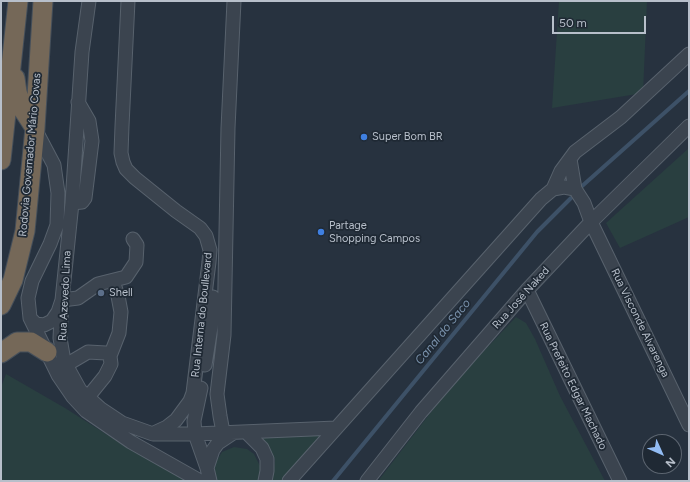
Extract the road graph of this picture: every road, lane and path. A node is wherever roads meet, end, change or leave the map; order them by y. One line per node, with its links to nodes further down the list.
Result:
1 (43, 1): 8 (highway, Rodovia Governador Mário Covas)
2 (89, 1): 18 (street, Rua Azevedo Lima)
3 (128, 1): 14 (street, Rua Interna do Boullevard)
4 (234, 1): 28 (street, Rua Interna do Boullevard)
5 (18, 5): 8 (highway); 10 (highway)
6 (689, 54): 9 (street)
7 (689, 126): 13 (street, Rua José Naked)
8 (34, 128): 19 (highway, Rodovia Governador Mário Covas); 20 (street, Rua Azevedo Lima)
9 (570, 159): 11 (street); 12 (street)
10 (1, 160)
11 (553, 189): 12 (street); 27 (street)
12 (575, 189): 13 (street, Rua Visconde Alvarenga)
13 (591, 222): 17 (street, Rua José Naked); 26 (street, Rua Visconde Alvarenga)
14 (200, 228): 29 (street, Rua Interna do Boullevard); 30 (street)
15 (133, 239): 16 (street)
16 (113, 281): 18 (street); 23 (street)
17 (526, 290): 36 (street, Rua José Naked); 37 (street, Rua Prefeito Edgar Machado)
18 (62, 300): 20 (street); 24 (street, Rua Azevedo Lima)
19 (1, 305)
20 (30, 318): 21 (street, Rua Azevedo Lima)
21 (47, 352): 22 (highway); 32 (street, Rua Azevedo Lima)
22 (1, 353)
23 (110, 356): 24 (street); 25 (street)
24 (66, 365): 25 (street, Rua Azevedo Lima)
25 (88, 397): 29 (street, Rua Azevedo Lima)
26 (689, 425)
27 (336, 428): 28 (street, Rua Azevedo Lima); 35 (street)
28 (234, 432): 30 (street, Rua Azevedo Lima); 31 (street); 34 (street)
29 (153, 434): 30 (street, Rua Azevedo Lima)
30 (195, 434): 31 (street)
31 (207, 468): 33 (street)
32 (200, 481)
33 (210, 481)
34 (265, 481)
35 (289, 481)
36 (367, 481)
37 (620, 481)

